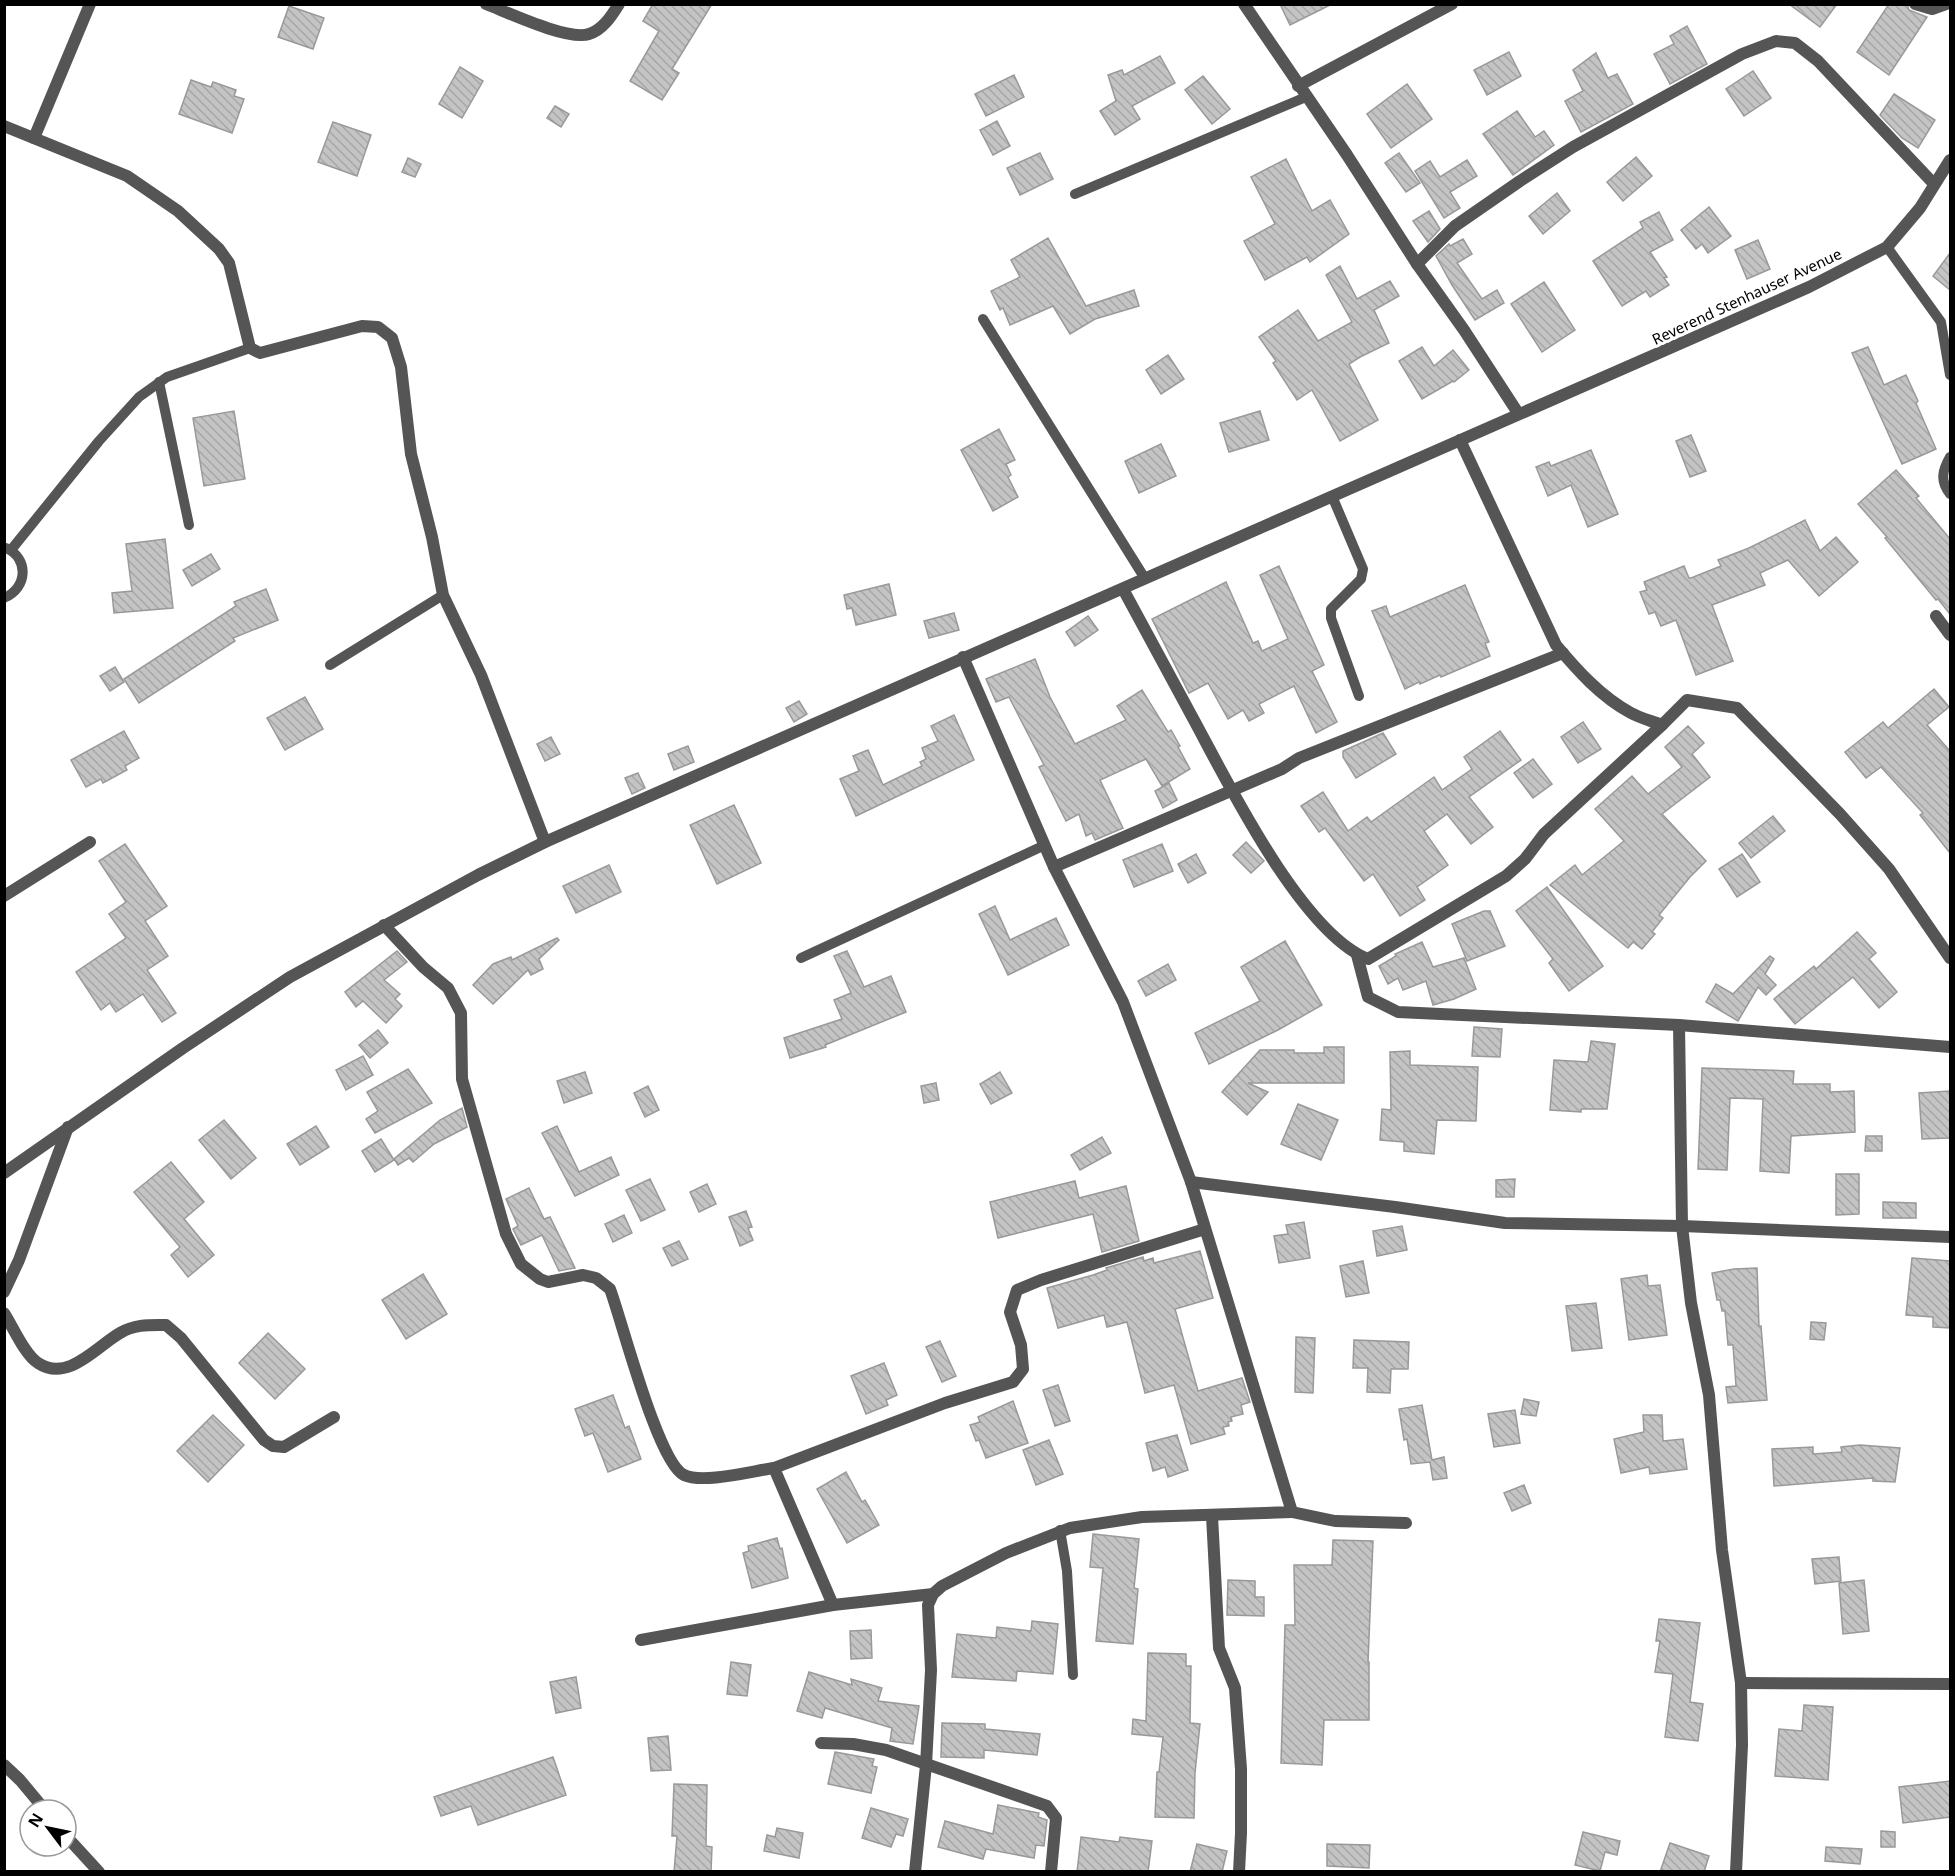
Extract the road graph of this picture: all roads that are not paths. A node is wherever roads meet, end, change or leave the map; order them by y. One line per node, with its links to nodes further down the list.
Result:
1 (90, 4): 11 (street)
2 (486, 4): 3 (street)
3 (619, 4)
4 (1244, 4): 8 (street)
5 (1915, 4): 6 (street)
6 (1946, 4)
7 (1450, 5): 8 (street)
8 (1298, 86): 9 (street)
9 (1306, 97): 14 (lane); 16 (street)
10 (4, 126): 11 (street)
11 (34, 138): 19 (street)
12 (1950, 160): 13 (street, Reverend Stenhauser Avenue)
13 (1934, 184): 15 (street, Reverend Stenhauser Avenue); 16 (street)
14 (1075, 194)
15 (1887, 247): 18 (lane); 22 (street, Reverend Stenhauser Avenue)
16 (1417, 264): 22 (street)
17 (983, 319): 29 (lane)
18 (1946, 323): 20 (lane)
19 (250, 348): 21 (lane); 31 (street)
20 (1950, 375)
21 (159, 382): 27 (lane); 28 (lane)
22 (1518, 413): 23 (street, Reverend Stenhauser Avenue)
23 (1460, 440): 26 (street, Reverend Stenhauser Avenue); 35 (street)
24 (1950, 458): 25 (lane)
25 (1950, 494)
26 (1332, 496): 29 (street, Reverend Stenhauser Avenue); 38 (lane)
27 (189, 525)
28 (8, 549): 32 (lane)
29 (1144, 577): 30 (street, Reverend Stenhauser Avenue)
30 (1123, 589): 36 (street, Reverend Stenhauser Avenue); 40 (street)
31 (443, 595): 37 (lane); 42 (street)
32 (4, 597)
33 (1936, 616): 34 (street)
34 (1950, 635)
35 (1563, 653): 39 (street); 40 (street)
36 (963, 657): 42 (street, Reverend Stenhauser Avenue); 43 (street)
37 (330, 665)
38 (1359, 696)
39 (1662, 725): 47 (street); 49 (street)
40 (1231, 790): 44 (street); 47 (street)
41 (90, 842): 45 (street)
42 (545, 842): 46 (street, Reverend Stenhauser Avenue)
43 (1045, 845): 44 (street); 48 (lane)
44 (1054, 867): 54 (street)
45 (4, 896)
46 (384, 925): 52 (street, Reverend Stenhauser Avenue); 61 (street)
47 (1358, 955): 50 (street)
48 (801, 958)
49 (1950, 958)
50 (1679, 1025): 51 (street); 55 (street)
51 (1950, 1047)
52 (68, 1127): 53 (street, Reverend Stenhauser Avenue); 58 (street)
53 (4, 1173)
54 (1191, 1182): 55 (street); 56 (street)
55 (1682, 1226): 57 (street); 70 (street)
56 (1205, 1229): 61 (street); 62 (street)
57 (1950, 1237)
58 (4, 1292)
59 (4, 1313): 60 (street)
60 (334, 1417)
61 (774, 1468): 67 (street)
62 (1292, 1512): 63 (street); 64 (street)
63 (1212, 1516): 65 (street); 80 (street)
64 (1406, 1522)
65 (1060, 1530): 66 (street); 69 (lane)
66 (933, 1594): 67 (street); 74 (street)
67 (833, 1605): 68 (street)
68 (641, 1640)
69 (1073, 1675)
70 (1741, 1683): 71 (street); 81 (street)
71 (1950, 1684)
72 (821, 1743): 74 (street)
73 (4, 1765): 75 (street)
74 (926, 1765): 78 (street); 79 (street)
75 (35, 1798)
76 (78, 1849): 77 (street)
77 (99, 1872)
78 (915, 1872)
79 (1051, 1872)
80 (1239, 1872)
81 (1736, 1872)

